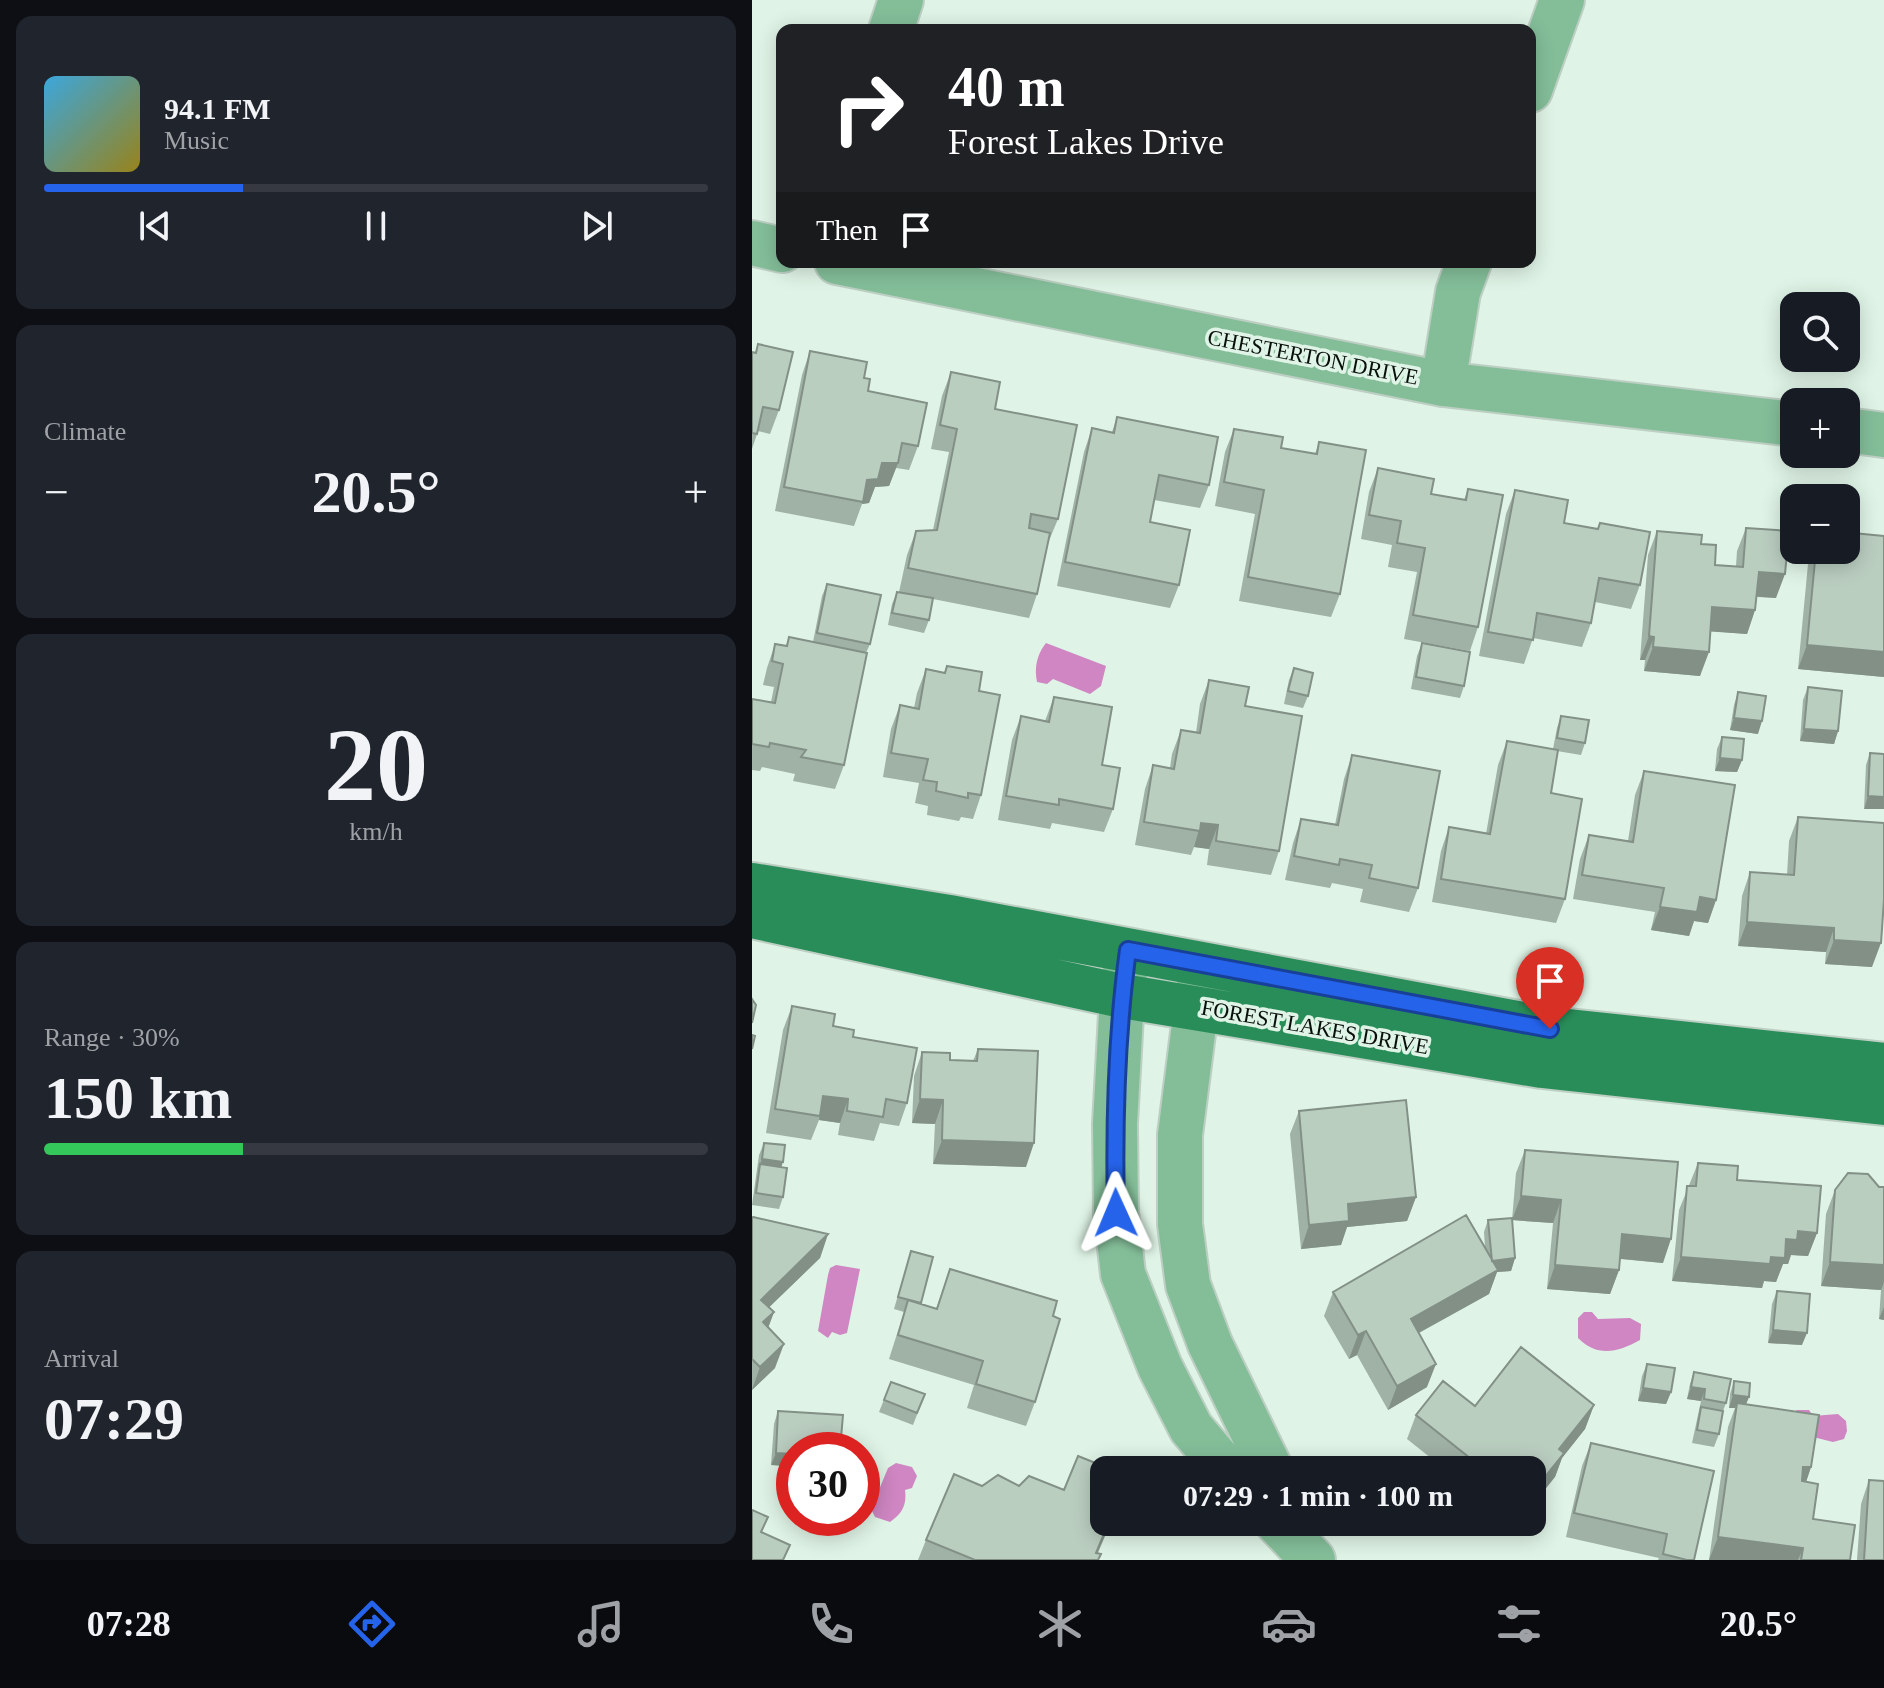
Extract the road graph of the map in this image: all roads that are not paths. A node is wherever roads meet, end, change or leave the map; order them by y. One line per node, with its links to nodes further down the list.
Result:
1 (901, 0): 3 (street)
2 (1562, 0): 4 (street)
3 (893, 24)
4 (1536, 73)
5 (752, 243): 6 (street)
6 (776, 249)
7 (867, 268): 9 (street, CHESTERTON DRIVE)
8 (1467, 268): 9 (street)
9 (1443, 384): 10 (street, CHESTERTON DRIVE)
10 (1780, 422)
11 (1860, 432): 12 (street)
12 (1884, 435)
13 (752, 885): 15 (main road, FOREST LAKES DRIVE)
14 (752, 916): 17 (main road, FOREST LAKES DRIVE)
15 (1128, 950): 16 (main road, FOREST LAKES DRIVE); 17 (street)
16 (1202, 964): 18 (street); 19 (main road, FOREST LAKES DRIVE)
17 (1122, 996): 18 (main road, FOREST LAKES DRIVE); 21 (street)
18 (1195, 1007): 20 (main road, FOREST LAKES DRIVE); 22 (street)
19 (1884, 1065)
20 (1884, 1103)
21 (1215, 1456)
22 (1264, 1456)
23 (1290, 1536): 25 (street)
24 (1302, 1536): 25 (street)
25 (1313, 1560)

